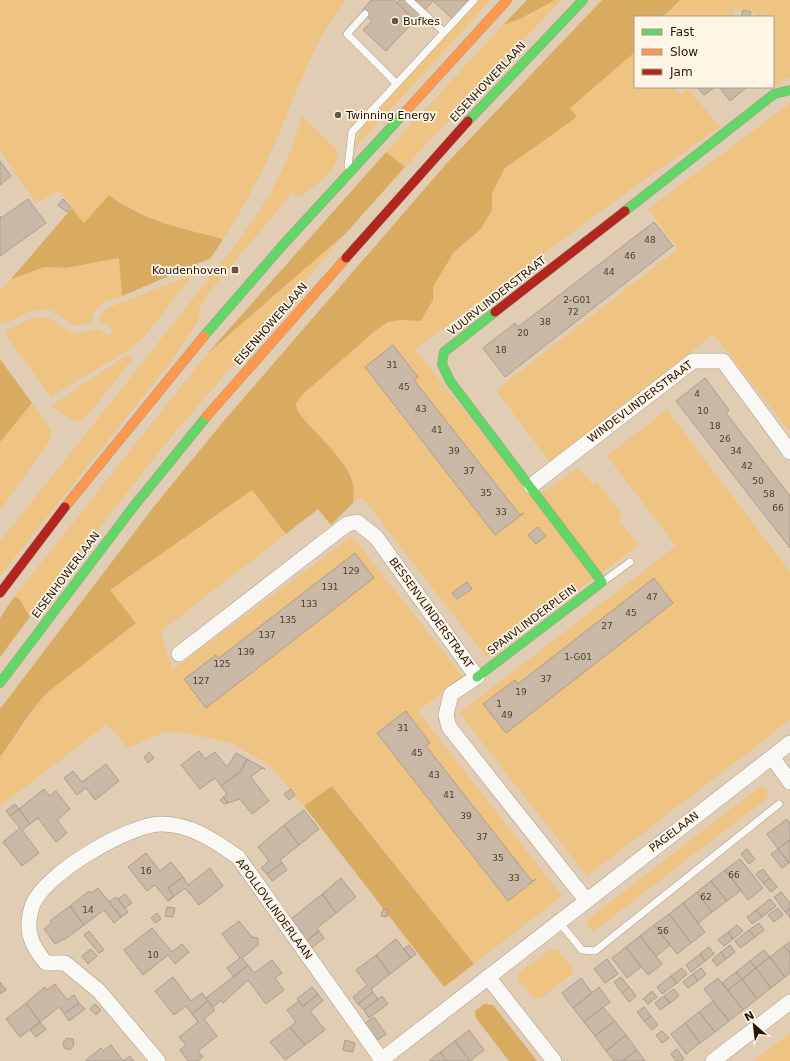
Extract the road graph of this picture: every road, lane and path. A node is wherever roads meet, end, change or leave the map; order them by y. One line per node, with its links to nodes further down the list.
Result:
1 (409, 0): 6 (lane)
2 (474, 0): 6 (lane)
3 (508, 0): 9 (main road)
4 (583, 0): 17 (main road, EISENHOWERLAAN)
5 (365, 14): 7 (lane)
6 (444, 32): 7 (lane)
7 (396, 83): 9 (lane)
8 (790, 90): 11 (main road, VUURVLINDERSTRAAT)
9 (347, 174): 14 (main road)
10 (790, 452): 11 (street, WINDEVLINDERSTRAAT)
11 (530, 486): 13 (main road, VUURVLINDERSTRAAT)
12 (630, 562): 13 (lane)
13 (602, 582): 16 (main road, SPANVLINDERPLEIN)
14 (0, 593)
15 (179, 654): 16 (street, BESSENVLINDERSTRAAT)
16 (477, 677): 22 (street, BESSENVLINDERSTRAAT)
17 (0, 683)
18 (790, 743): 19 (street, PAGELAAN)
19 (772, 757): 20 (street); 22 (street, PAGELAAN)
20 (790, 782)
21 (779, 804): 23 (lane)
22 (586, 900): 23 (street, PAGELAAN)
23 (559, 922): 24 (street, PAGELAAN)
24 (488, 977): 26 (street, PAGELAAN); 28 (street)
25 (790, 1002): 29 (street)
26 (381, 1060): 27 (street, APOLLOVLINDERLAAN)
27 (158, 1061)
28 (554, 1061)
29 (713, 1061)

